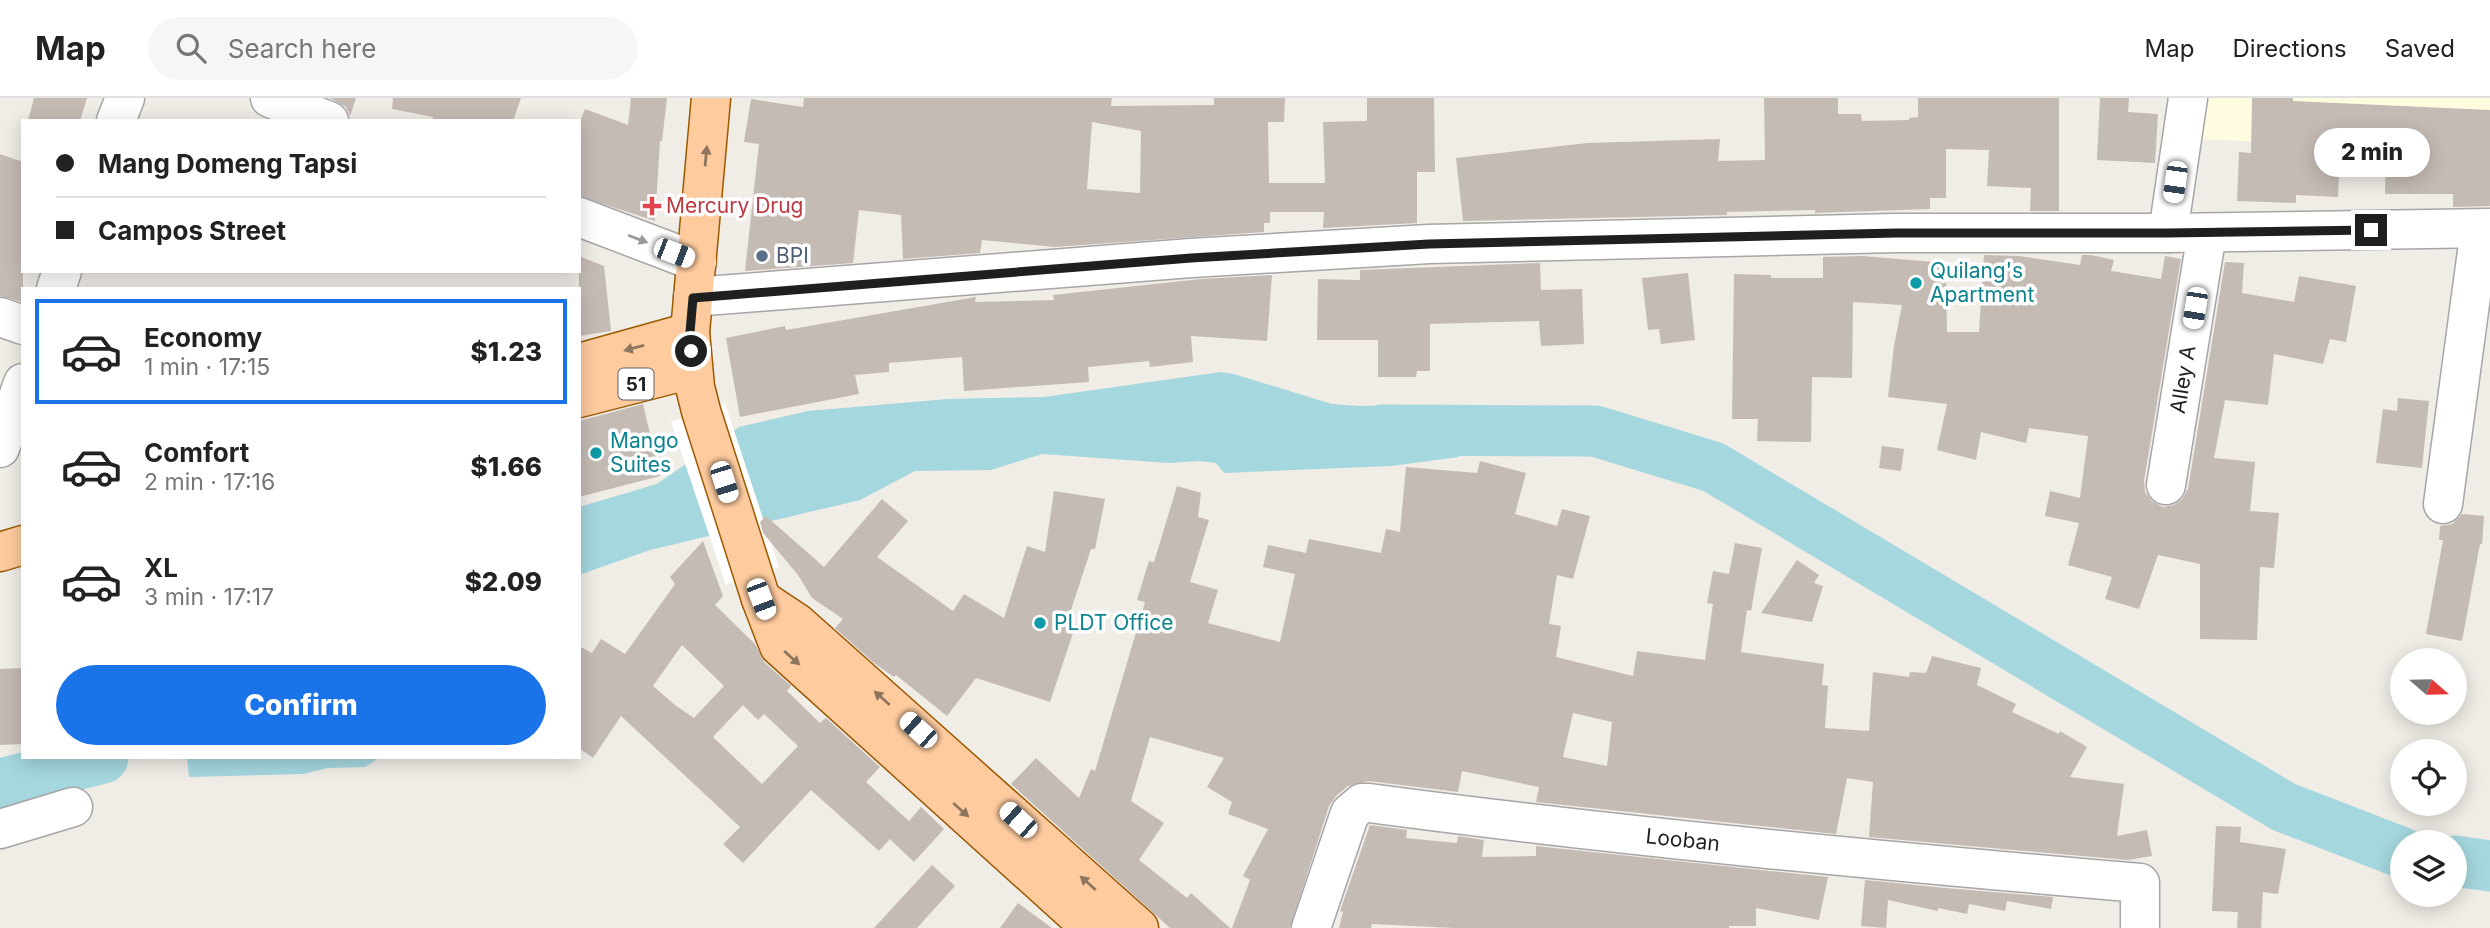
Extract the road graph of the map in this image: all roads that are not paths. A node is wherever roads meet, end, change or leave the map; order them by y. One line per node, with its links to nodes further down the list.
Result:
1 (125, 98): 5 (street)
2 (270, 98): 6 (street)
3 (711, 98): 11 (main road, one-way to 3)
4 (2188, 98): 9 (street)
5 (117, 119)
6 (324, 119)
7 (581, 218): 11 (street, one-way to 11)
8 (2485, 228): 10 (street); 19 (street)
9 (2168, 233): 10 (street); 11 (street)
10 (2207, 233): 18 (street, Alley A)
11 (693, 315): 14 (main road, 51, one-way to 14); 16 (main road, 51); 22 (main road)
12 (0, 317): 13 (street)
13 (21, 324)
14 (581, 362)
15 (21, 389): 17 (street)
16 (581, 397)
17 (0, 448)
18 (2166, 485)
19 (2443, 504)
20 (21, 546): 21 (main road)
21 (0, 552)
22 (757, 587): 25 (main road, one-way to 25); 26 (main road, one-way to 22)
23 (73, 807): 24 (street)
24 (0, 829)
25 (1091, 928)
26 (1139, 928)
27 (1311, 928): 28 (street, Looban)
28 (2140, 928)

